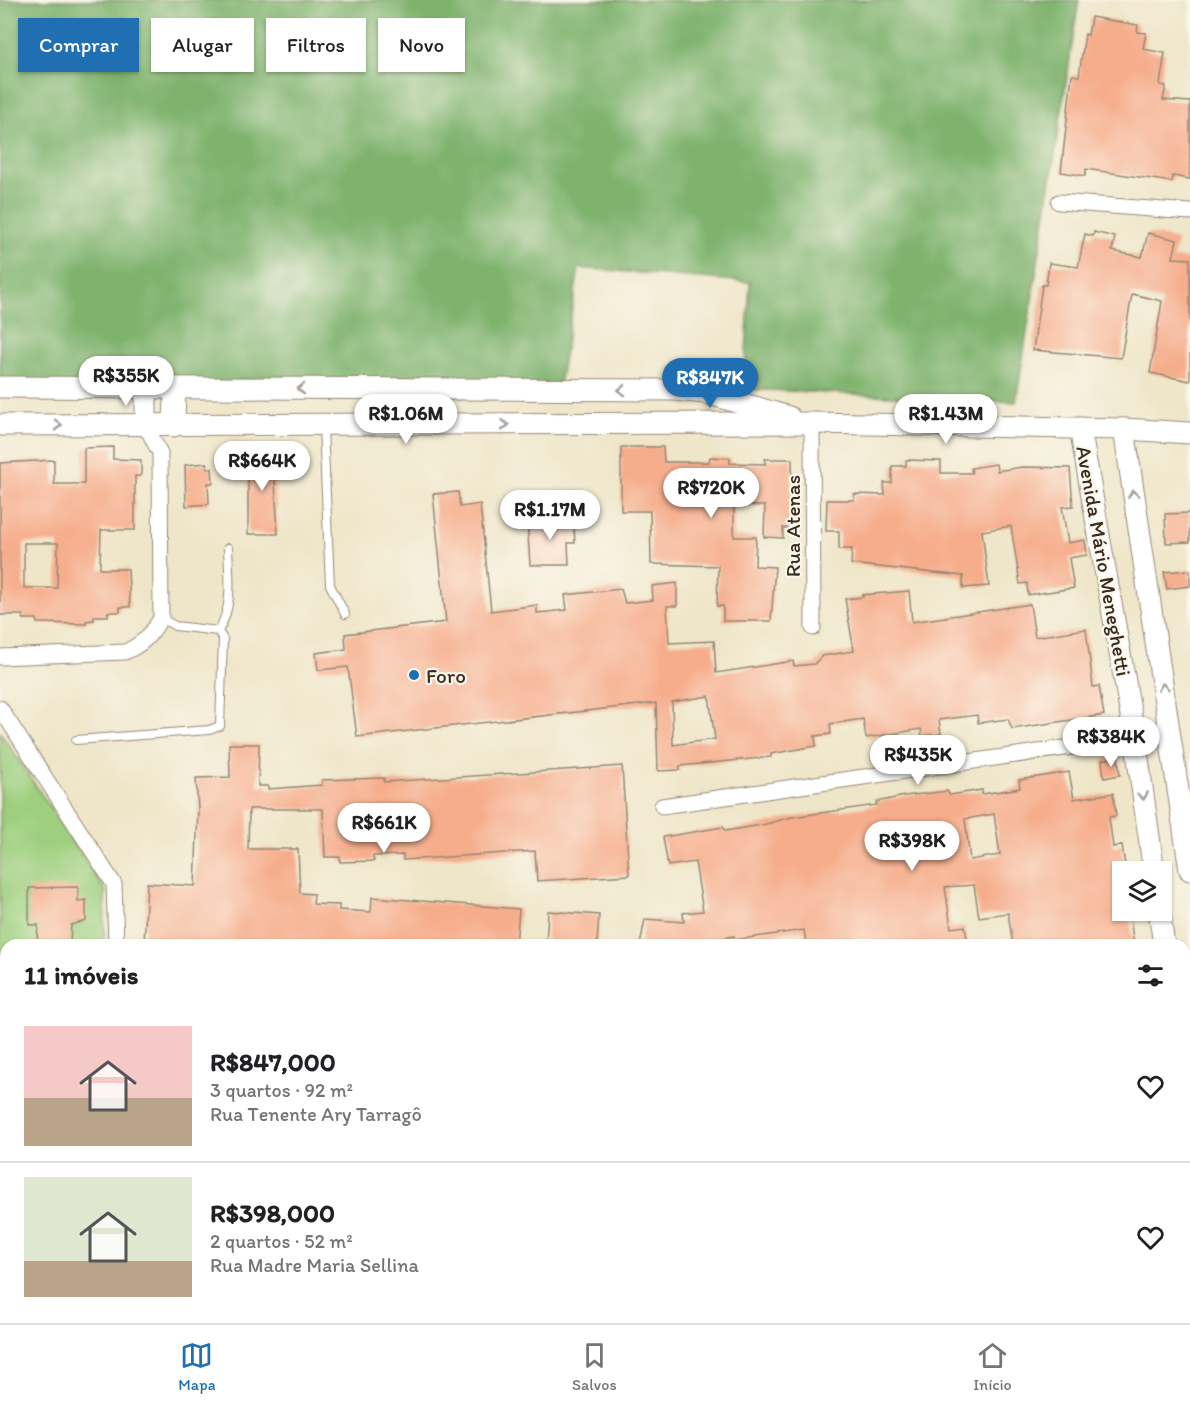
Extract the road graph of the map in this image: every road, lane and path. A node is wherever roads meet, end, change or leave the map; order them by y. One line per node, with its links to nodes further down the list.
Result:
1 (1059, 202): 2 (street)
2 (1190, 212)
3 (0, 387): 4 (main road)
4 (146, 388): 5 (main road); 10 (main road)
5 (174, 388): 6 (main road, one-way to 5); 11 (main road)
6 (681, 390): 7 (main road); 8 (main road)
7 (812, 423): 8 (main road); 13 (main road); 20 (street, Rua Atenas)
8 (680, 424): 12 (main road, one-way to 8)
9 (0, 425): 10 (main road, one-way to 10)
10 (146, 426): 11 (main road); 16 (street)
11 (174, 426): 12 (main road); 16 (street)
12 (323, 426): 18 (lane)
13 (1080, 428): 14 (main road); 25 (main road, Avenida Mário Meneghetti)
14 (1124, 429): 15 (main road); 24 (main road, Avenida Mário Meneghetti, one-way to 14)
15 (1190, 433)
16 (159, 453): 19 (street)
17 (228, 548): 21 (lane)
18 (345, 614)
19 (161, 618): 21 (lane); 22 (street)
20 (813, 628)
21 (218, 631): 26 (lane)
22 (0, 657)
23 (0, 708): 31 (street)
24 (1170, 733): 25 (street); 29 (main road, Avenida Mário Meneghetti)
25 (1135, 738): 27 (street); 28 (main road, Avenida Mário Meneghetti, one-way to 28)
26 (76, 740)
27 (663, 806)
28 (1152, 861)
29 (1190, 870)
30 (1161, 921): 32 (main road)
31 (116, 939)
32 (1163, 939)

